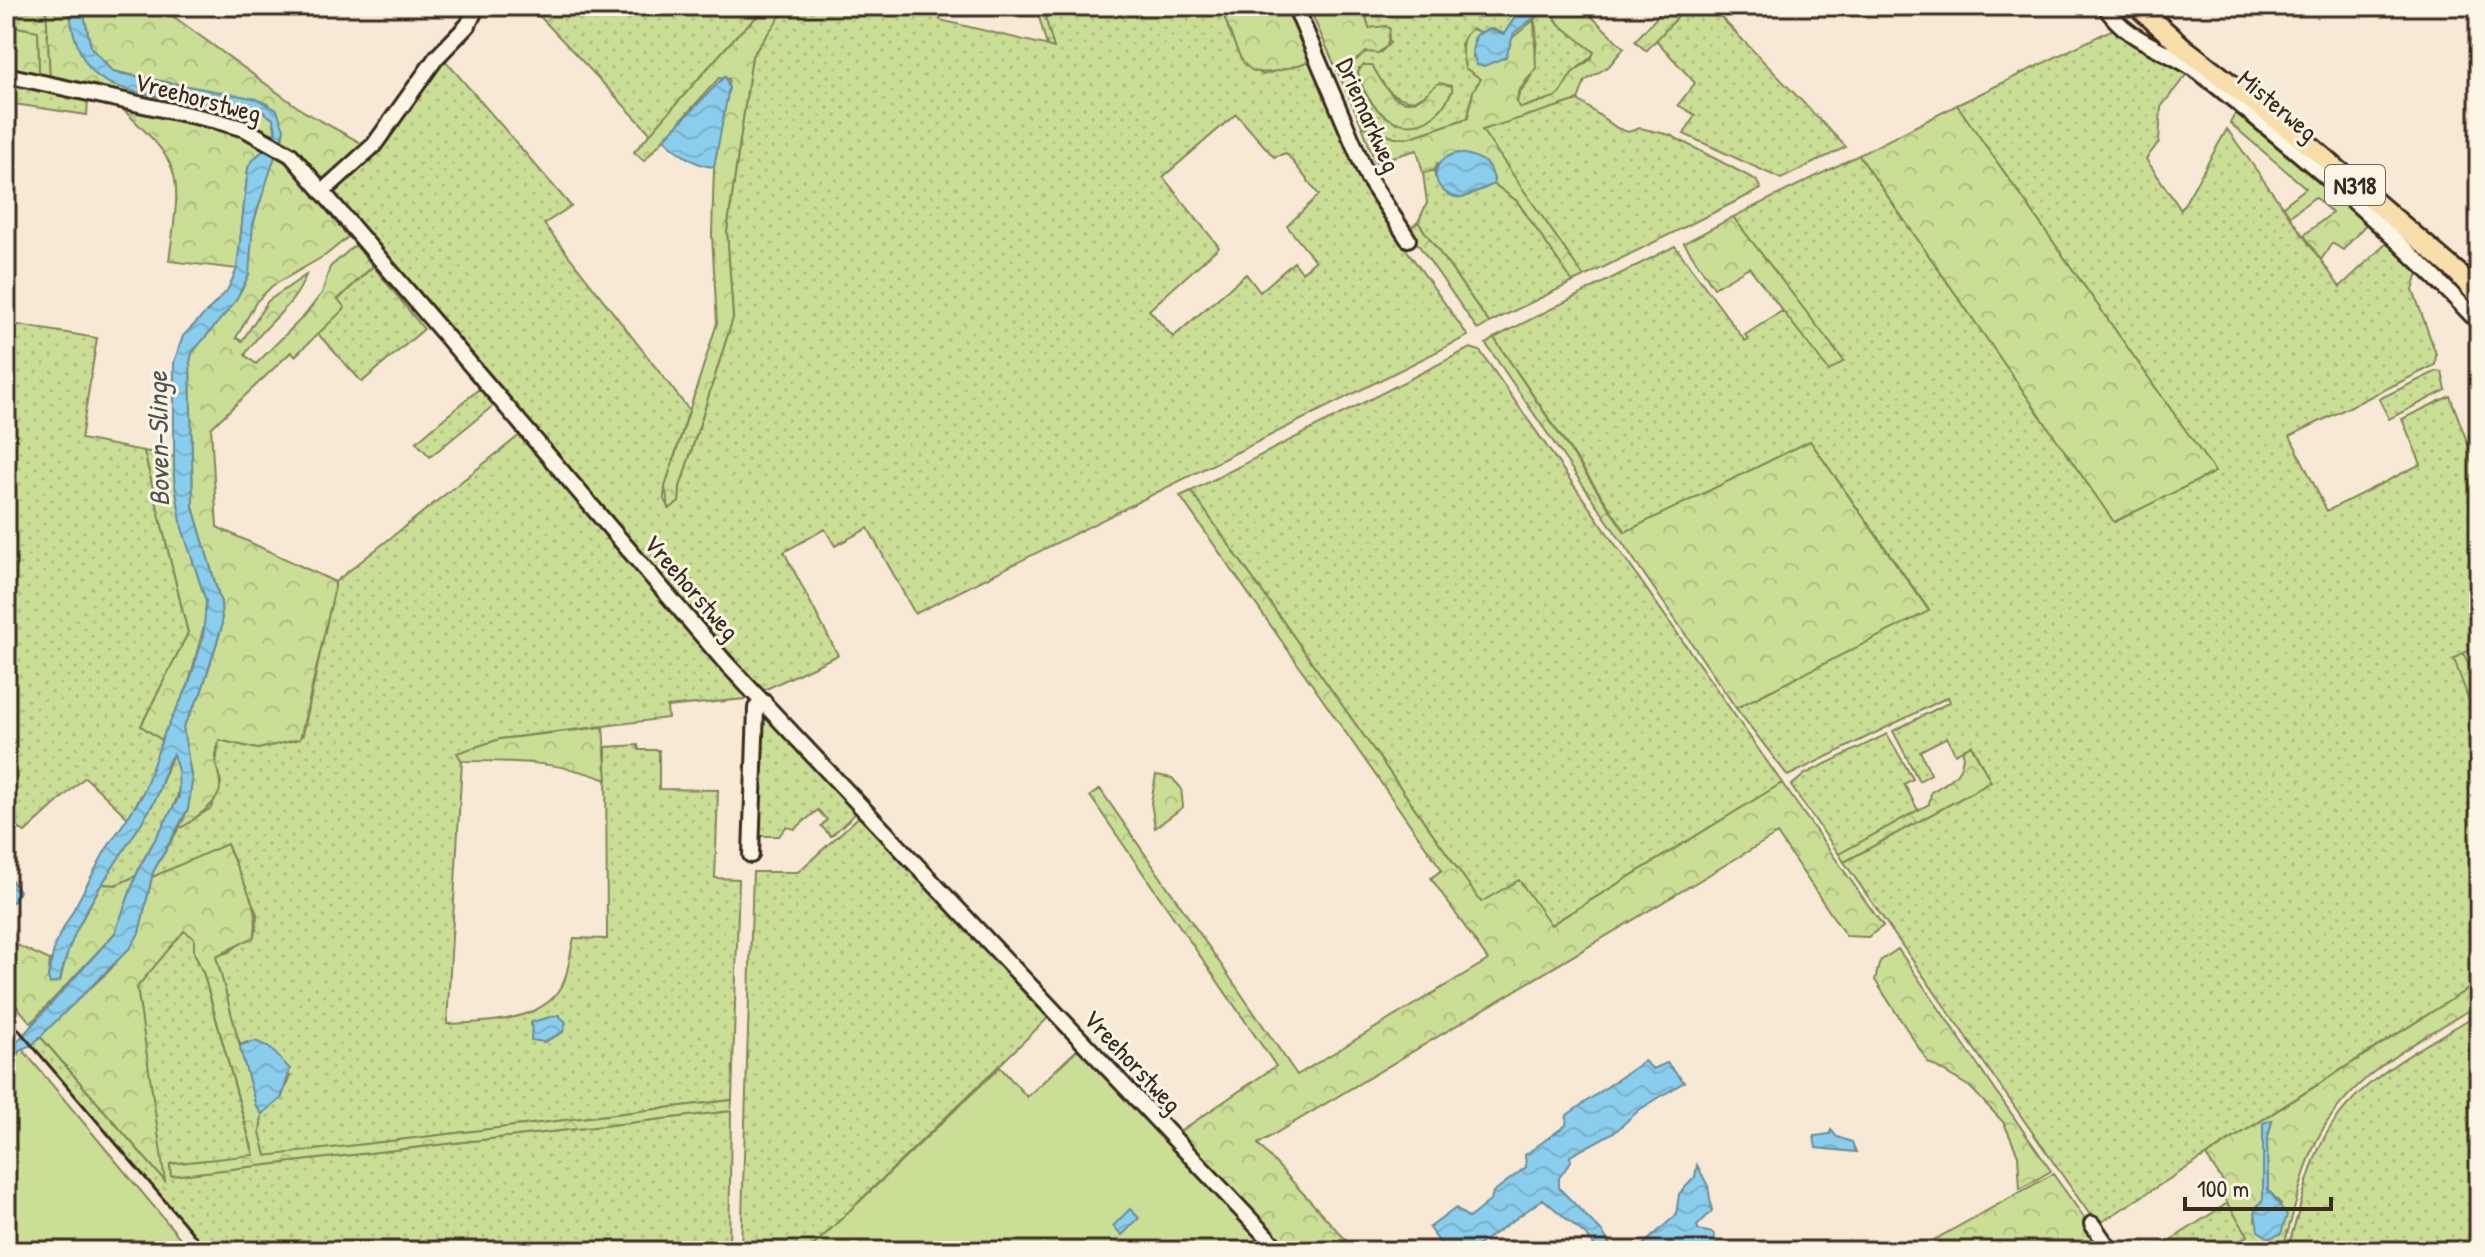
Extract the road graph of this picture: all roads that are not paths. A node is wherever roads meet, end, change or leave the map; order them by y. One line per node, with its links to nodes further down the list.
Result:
1 (477, 6): 7 (street)
2 (1295, 6): 8 (street, Driemarkweg)
3 (2105, 6): 5 (street, Misterweg)
4 (2143, 7): 5 (street); 9 (main road, Misterweg / N318)
5 (2117, 21): 10 (street, Misterweg)
6 (6, 75): 7 (street, Vreehorstweg)
7 (322, 192): 11 (street, Vreehorstweg)
8 (1408, 239)
9 (2479, 297)
10 (2479, 323)
11 (764, 702): 12 (street); 14 (street, Vreehorstweg)
12 (751, 855)
13 (2092, 1224): 15 (street)
14 (1280, 1251)
15 (2111, 1251)

